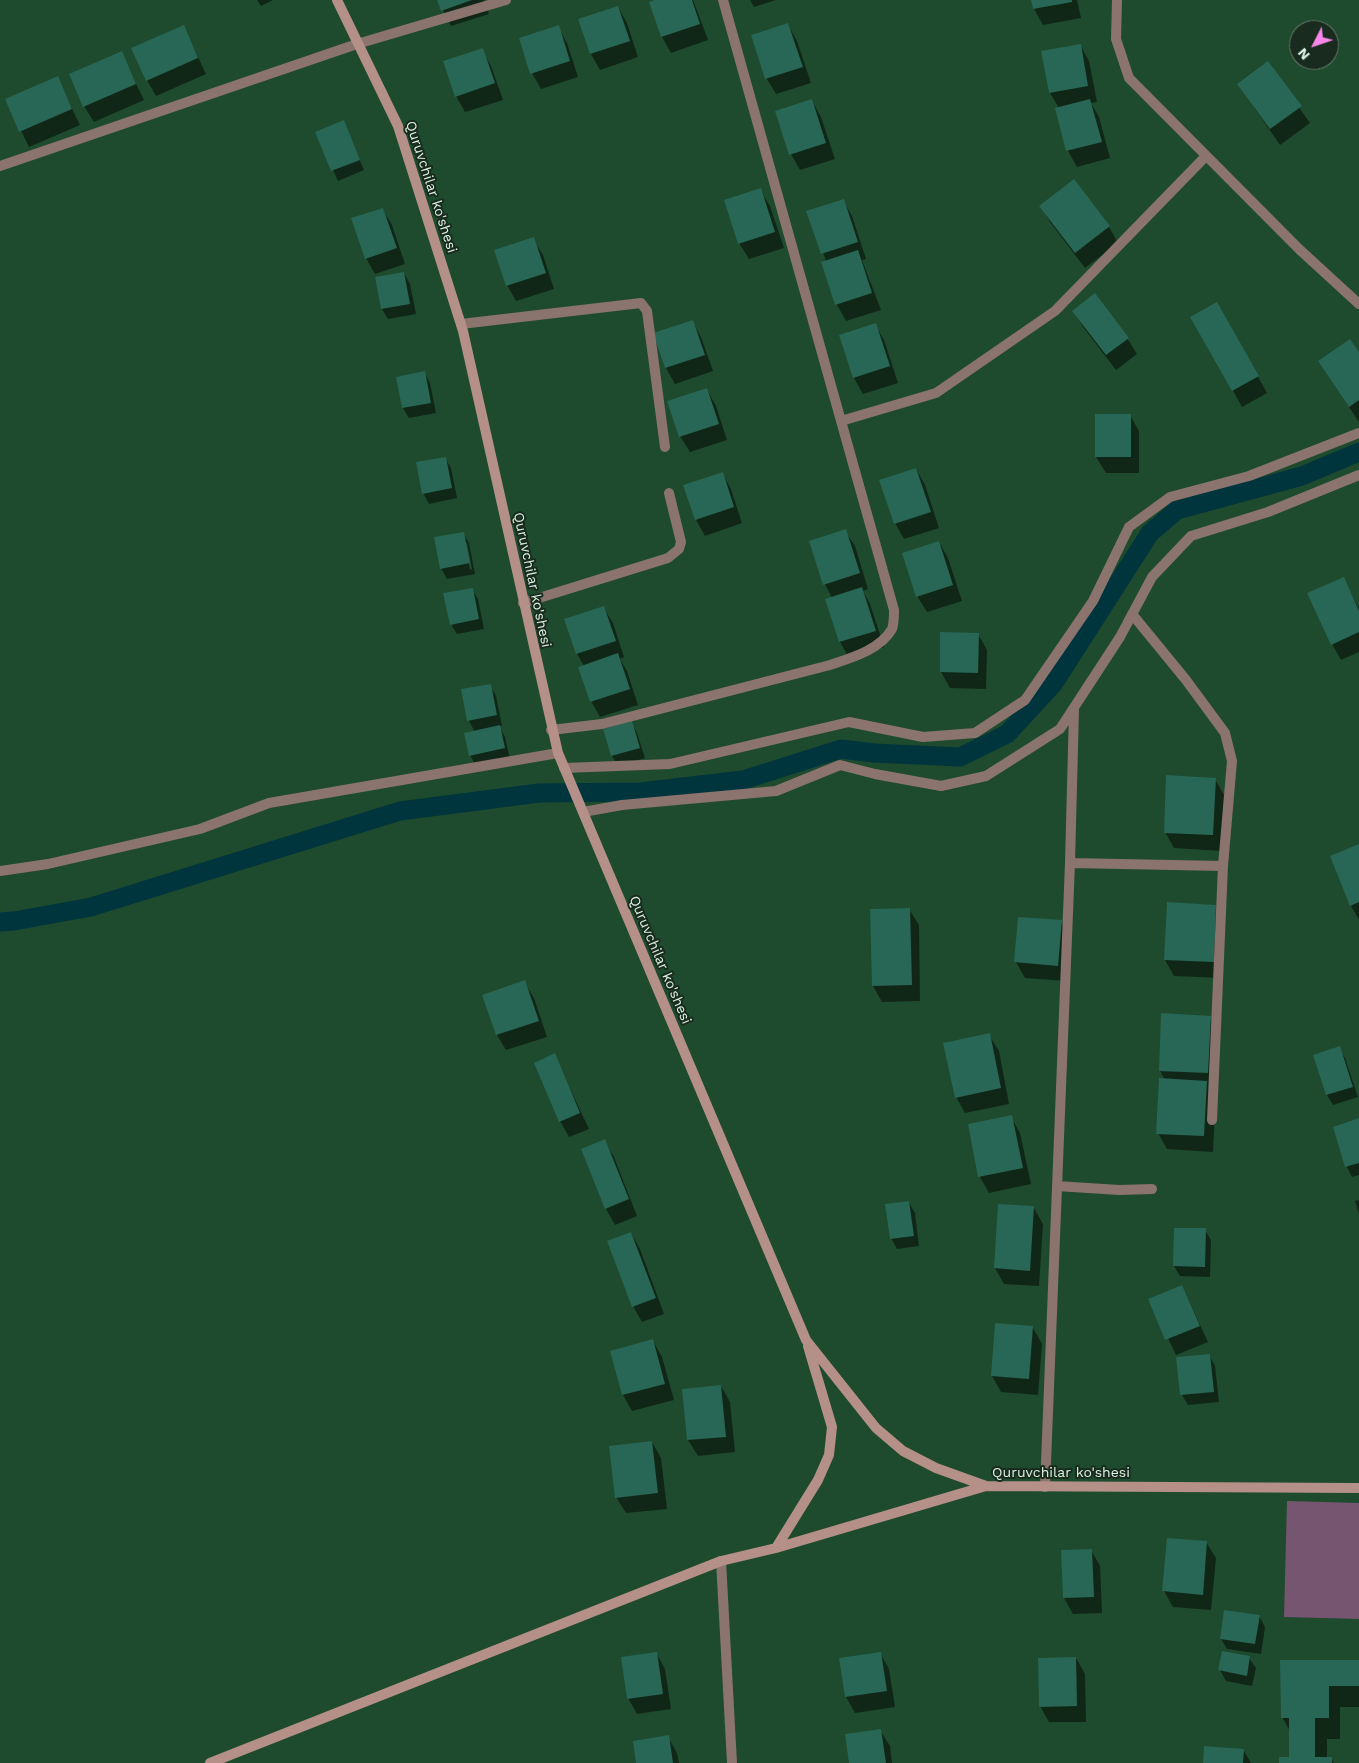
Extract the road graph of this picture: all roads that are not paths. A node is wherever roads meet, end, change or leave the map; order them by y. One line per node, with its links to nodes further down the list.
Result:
1 (337, 0): 5 (main road, Quruvchilar ko'shesi)
2 (506, 0): 5 (street)
3 (723, 0): 10 (street)
4 (1117, 0): 6 (street)
5 (357, 44): 7 (street); 9 (main road, Quruvchilar ko'shesi)
6 (1206, 156): 8 (street); 10 (street)
7 (0, 166)
8 (1359, 304)
9 (461, 324): 12 (street); 15 (main road, Quruvchilar ko'shesi)
10 (841, 421): 18 (street)
11 (1359, 433): 20 (street)
12 (665, 447)
13 (1359, 475): 16 (street)
14 (669, 493): 15 (street)
15 (523, 603): 18 (main road, Quruvchilar ko'shesi)
16 (1132, 614): 17 (street); 23 (street)
17 (1074, 709): 21 (street); 22 (street)
18 (551, 730): 19 (main road, Quruvchilar ko'shesi)
19 (558, 753): 20 (main road, Quruvchilar ko'shesi); 24 (street)
20 (566, 772): 21 (main road, Quruvchilar ko'shesi)
21 (583, 812): 28 (main road, Quruvchilar ko'shesi)
22 (1070, 863): 23 (street); 26 (street)
23 (1223, 866): 25 (street)
24 (0, 871)
25 (1212, 1120)
26 (1057, 1186): 27 (street); 30 (street)
27 (1152, 1189)
28 (806, 1340): 29 (main road, Quruvchilar ko'shesi); 32 (main road)
29 (986, 1486): 30 (main road, Quruvchilar ko'shesi); 32 (main road)
30 (1045, 1487): 31 (main road, Quruvchilar ko'shesi)
31 (1359, 1488)
32 (776, 1548): 33 (main road)
33 (721, 1560): 34 (main road); 35 (street)
34 (210, 1763)
35 (732, 1763)

